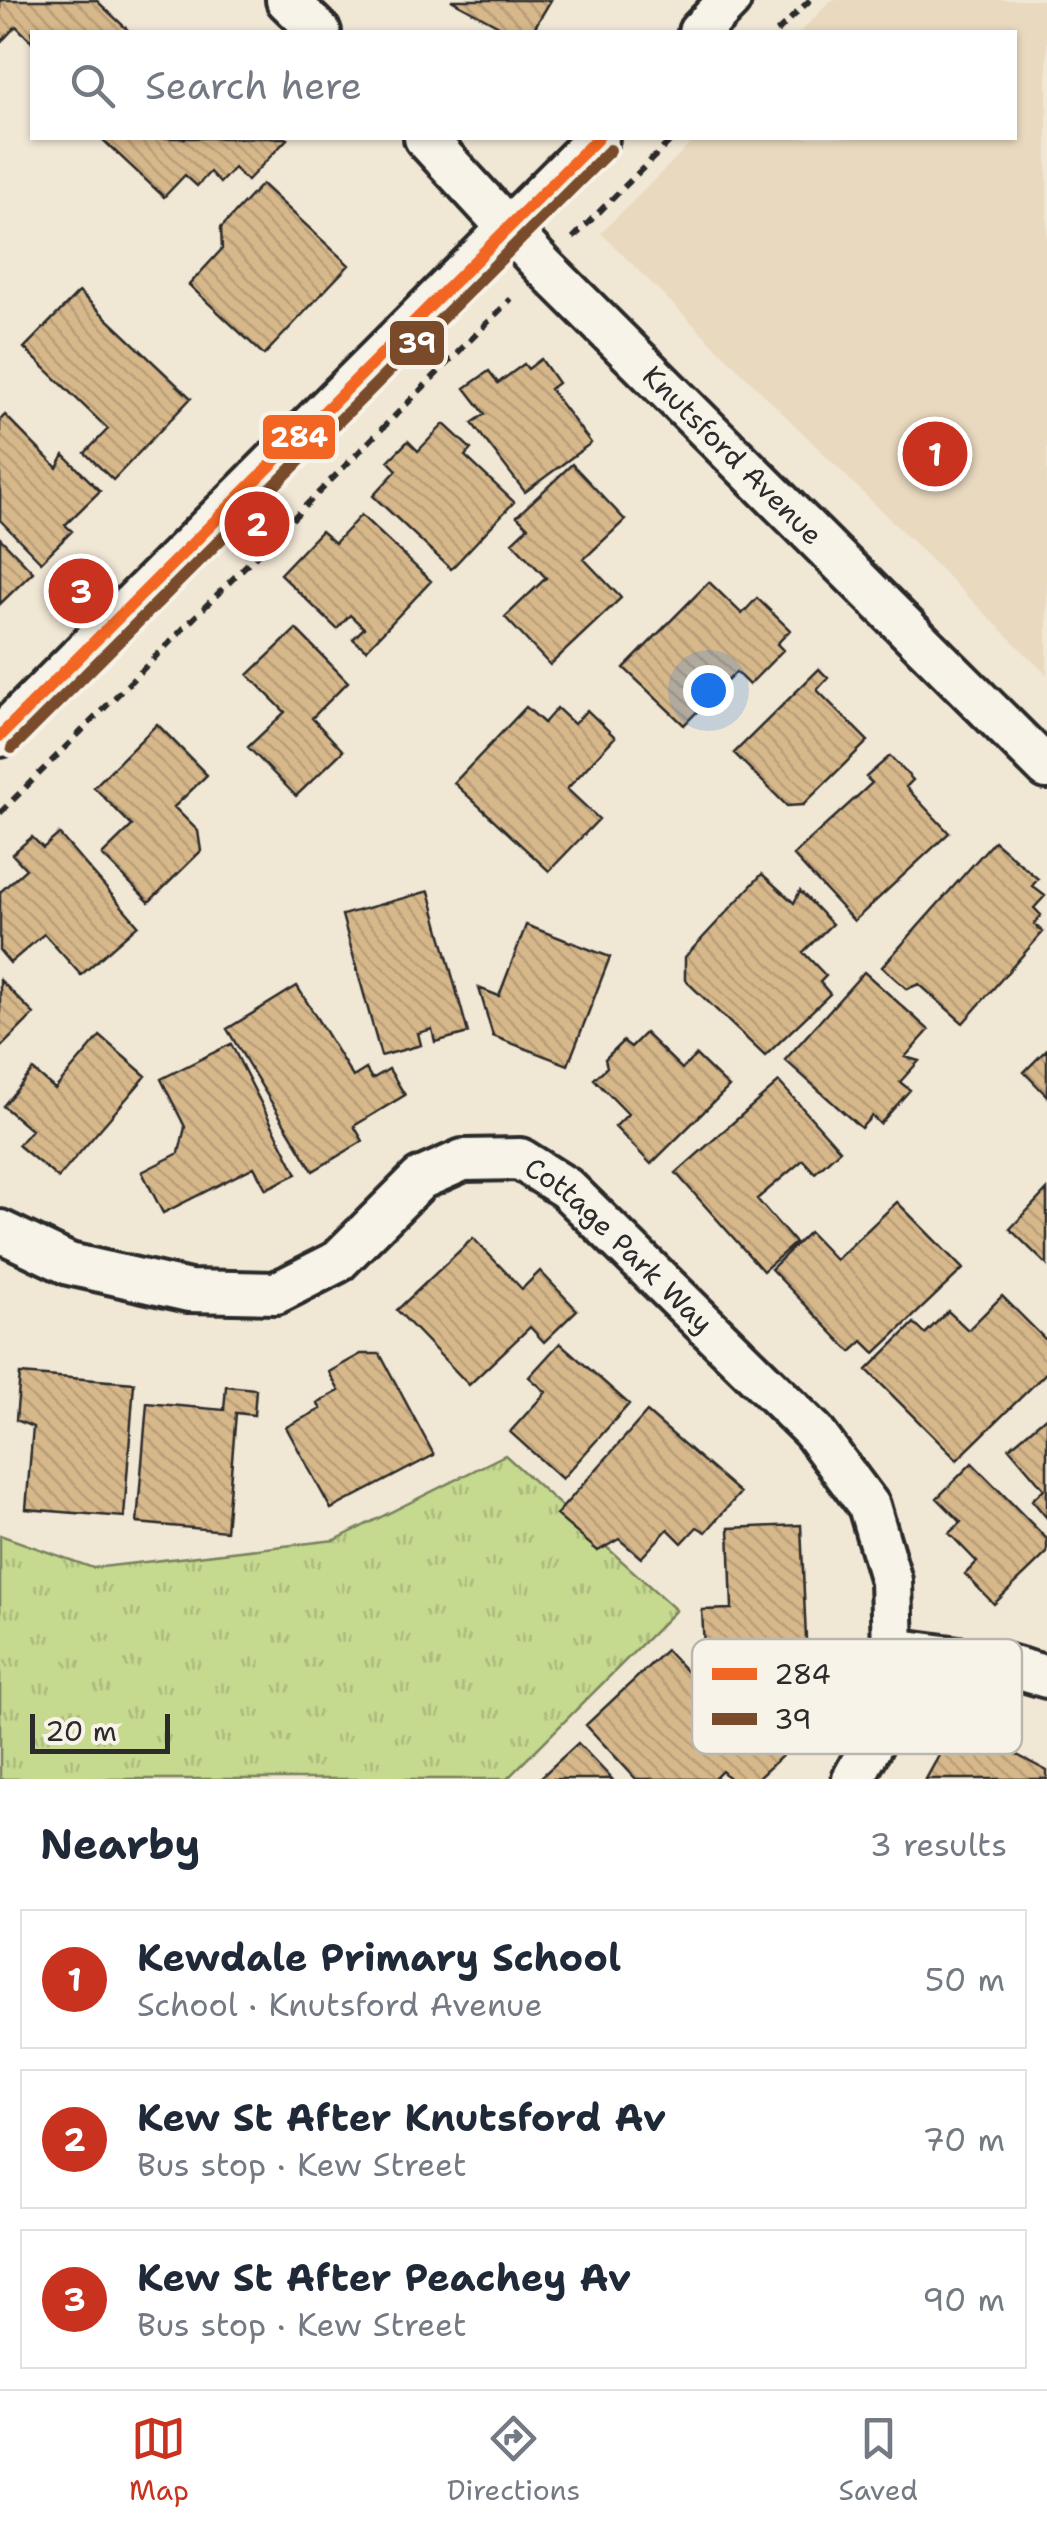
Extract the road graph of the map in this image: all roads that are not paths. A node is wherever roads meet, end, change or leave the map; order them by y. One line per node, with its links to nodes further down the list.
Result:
1 (287, 0): 3 (street)
2 (730, 0): 4 (street)
3 (318, 30)
4 (701, 30)
5 (427, 140): 7 (street, Knutsford Avenue)
6 (596, 140): 7 (street)
7 (508, 224): 8 (street); 9 (street, Knutsford Avenue)
8 (0, 736)
9 (1047, 768)
10 (0, 1231): 11 (street, Cottage Park Way)
11 (893, 1639)
12 (1022, 1670): 13 (street)
13 (1047, 1677)
14 (867, 1754): 15 (street, Cottage Park Way)
15 (853, 1779)

